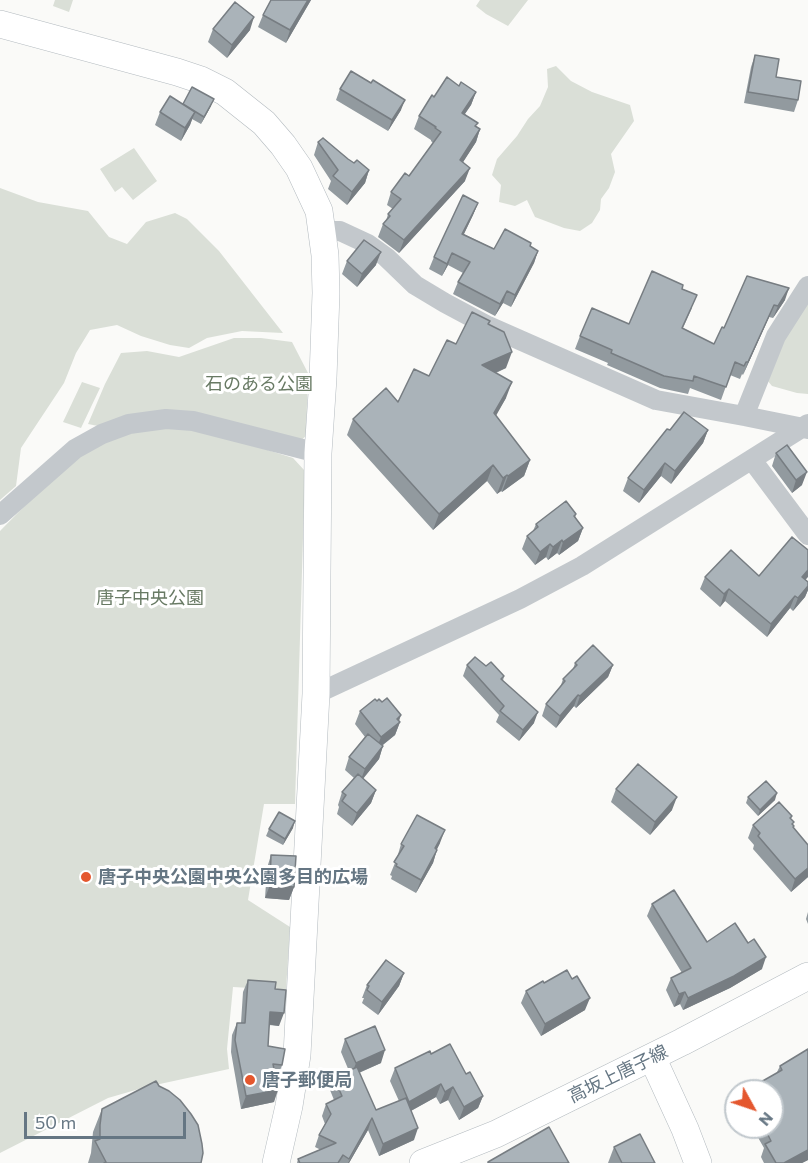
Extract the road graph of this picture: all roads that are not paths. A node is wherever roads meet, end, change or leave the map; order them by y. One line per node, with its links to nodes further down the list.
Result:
1 (0, 24): 2 (street)
2 (322, 231): 4 (street); 6 (street)
3 (808, 286): 4 (street)
4 (744, 416): 5 (street)
5 (806, 427): 7 (street)
6 (318, 453): 8 (street); 10 (street)
7 (752, 460): 9 (street); 10 (street)
8 (0, 515)
9 (808, 535)
10 (316, 694): 13 (street)
11 (808, 976): 12 (street, 高坂上唐子線)
12 (652, 1057): 14 (street, 高坂上唐子線); 15 (street)
13 (276, 1163)
14 (423, 1163)
15 (698, 1163)

